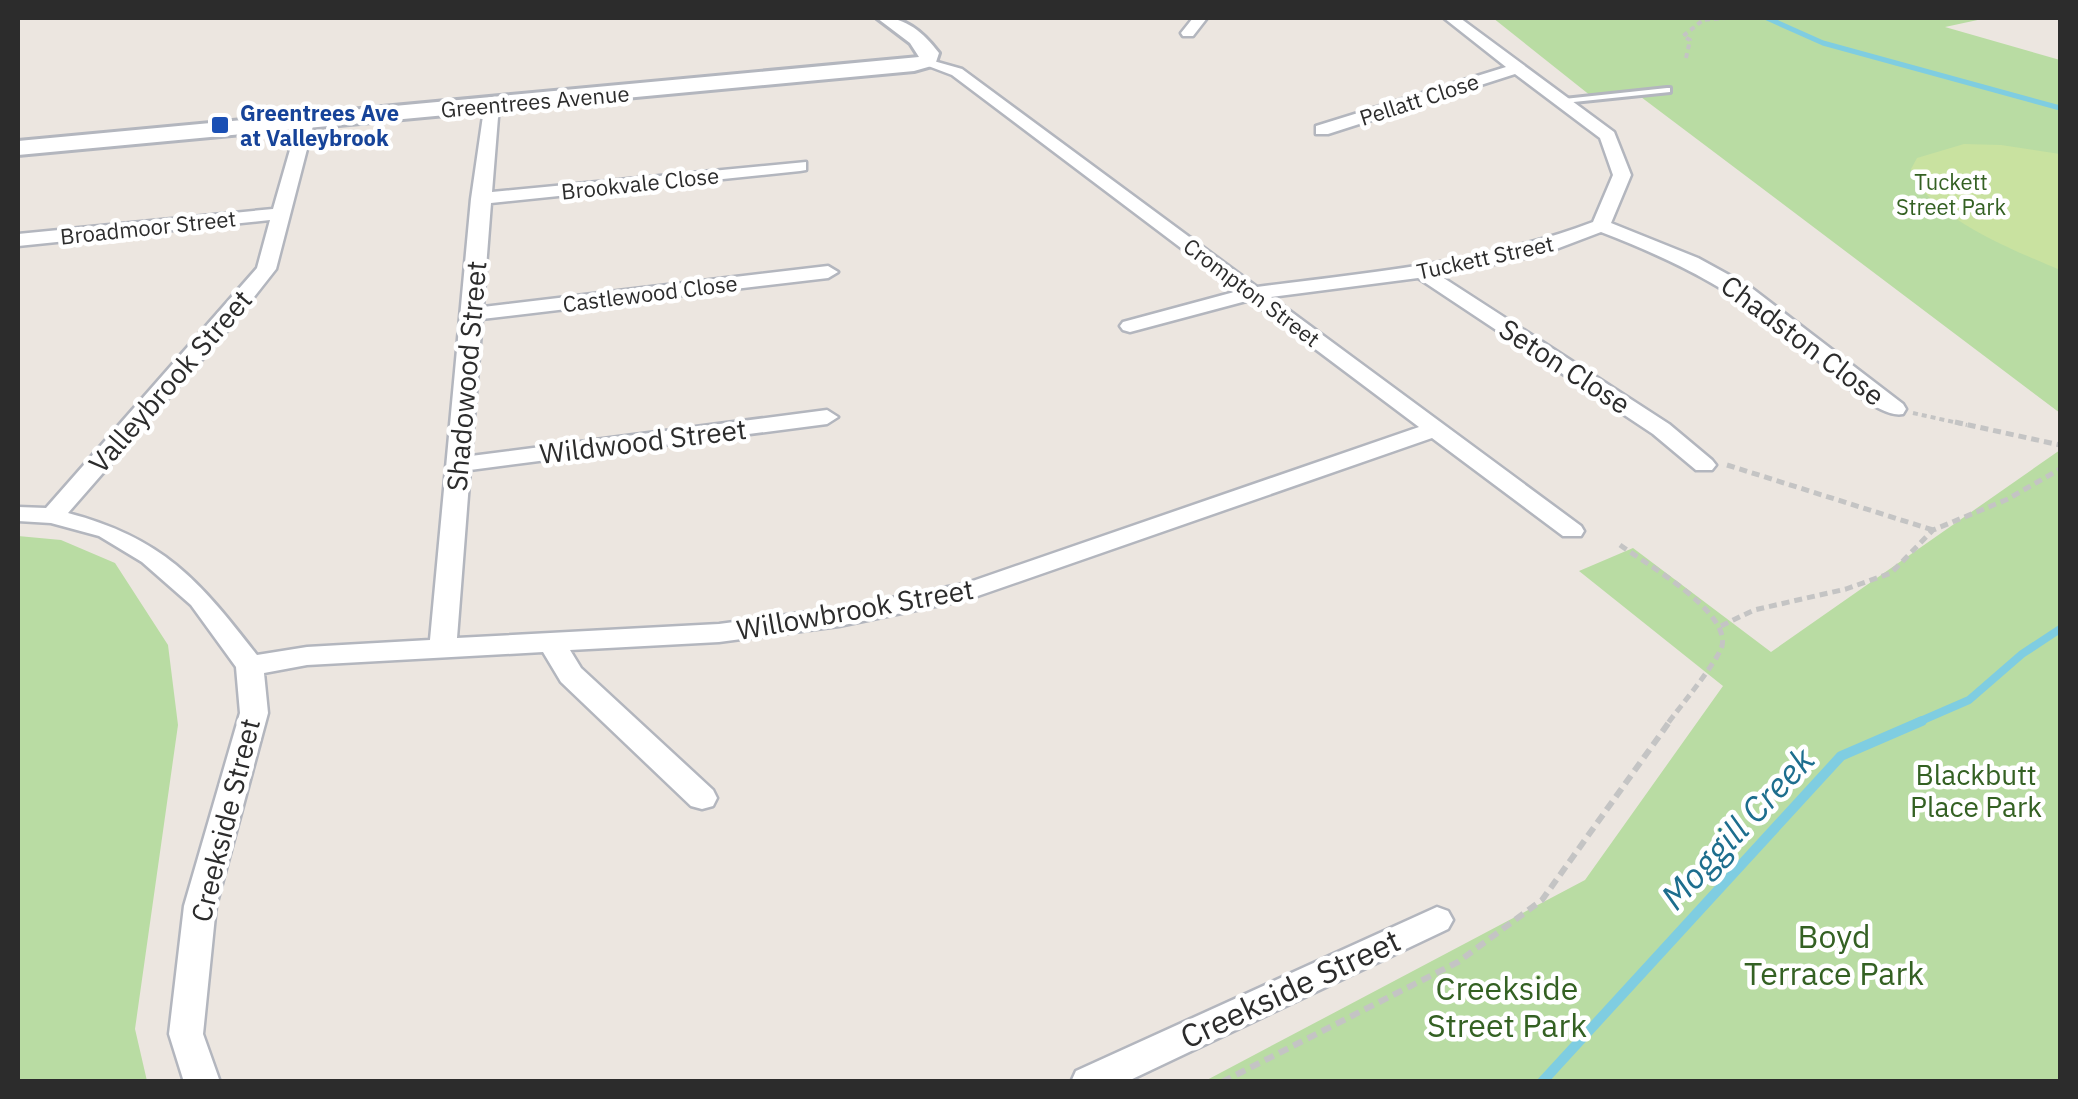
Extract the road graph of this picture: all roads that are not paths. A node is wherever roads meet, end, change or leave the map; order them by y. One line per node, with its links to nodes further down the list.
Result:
1 (886, 18): 5 (street)
2 (1200, 18): 4 (street)
3 (1451, 18): 6 (street)
4 (1188, 34)
5 (928, 61): 9 (street, Greentrees Avenue); 20 (street, Crompton Street)
6 (1517, 68): 8 (street); 11 (street, Pellatt Close)
7 (1667, 90): 8 (lane)
8 (1564, 101): 16 (street)
9 (490, 106): 10 (street, Greentrees Avenue); 14 (street, Shadowood Street)
10 (306, 122): 12 (street, Greentrees Avenue); 15 (street, Valleybrook Street)
11 (1322, 130)
12 (18, 148)
13 (800, 166): 14 (street, Brookvale Close)
14 (480, 200): 21 (street, Shadowood Street)
15 (278, 214): 17 (street, Broadmoor Street); 29 (street, Valleybrook Street)
16 (1601, 225): 19 (street, Tuckett Street); 23 (street, Chadston Close)
17 (18, 240)
18 (828, 272): 21 (street, Castlewood Close)
19 (1422, 272): 20 (street, Tuckett Street); 26 (street, Seton Close)
20 (1255, 294): 22 (street, Tuckett Street); 25 (street, Crompton Street)
21 (472, 314): 27 (street, Shadowood Street)
22 (1130, 326)
23 (1895, 409)
24 (827, 417): 27 (street, Wildwood Street)
25 (1436, 429): 30 (street, Crompton Street); 31 (street, Willowbrook Street)
26 (1704, 464)
27 (458, 465): 32 (street, Shadowood Street)
28 (18, 514): 29 (street)
29 (52, 516): 33 (street)
30 (1572, 531)
31 (551, 642): 32 (street, Willowbrook Street); 34 (street)
32 (443, 647): 33 (street, Willowbrook Street)
33 (250, 666): 36 (street, Creekside Street)
34 (702, 798)
35 (1438, 920): 37 (street, Creekside Street)
36 (202, 1082)
37 (1088, 1082)

